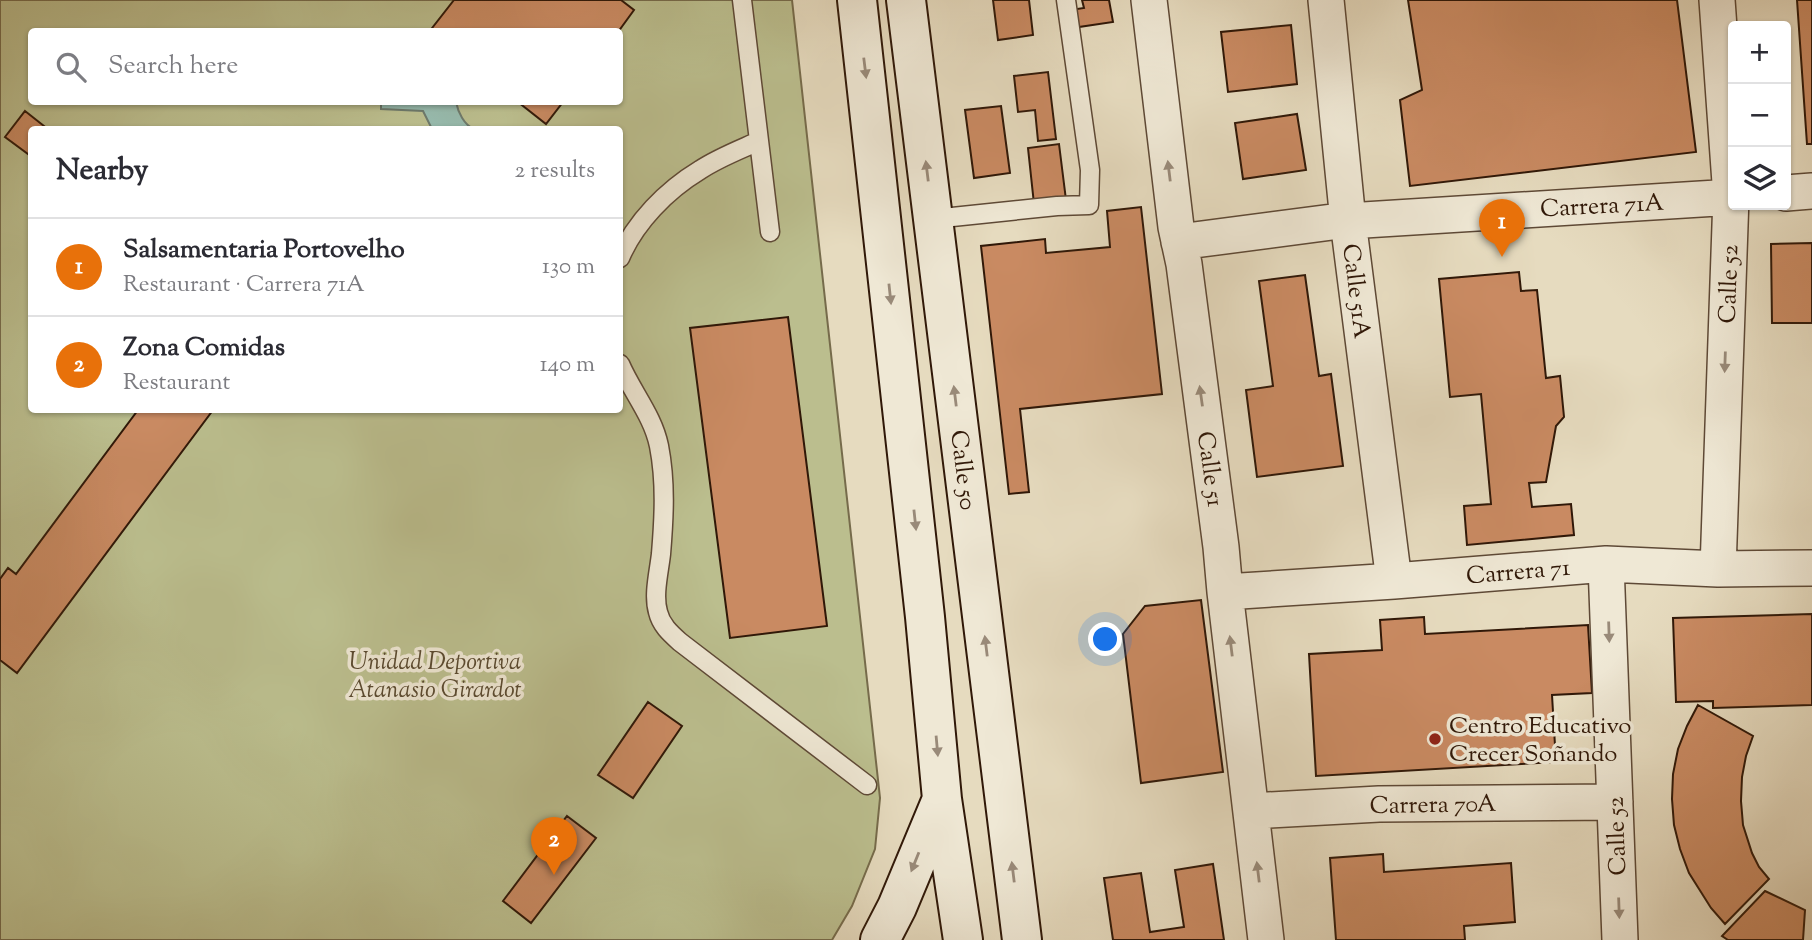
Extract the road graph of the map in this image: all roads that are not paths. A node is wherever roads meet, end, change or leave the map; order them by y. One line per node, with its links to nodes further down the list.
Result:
1 (742, 0): 8 (lane)
2 (857, 0): 26 (main road, one-way to 26)
3 (906, 0): 14 (main road, Calle 50, one-way to 3)
4 (1066, 0): 14 (lane)
5 (1149, 0): 17 (street, Calle 51, one-way to 5)
6 (1326, 0): 15 (street, Calle 51A)
7 (1717, 0): 9 (street, Calle 52)
8 (759, 141): 16 (lane); 18 (lane)
9 (1728, 147)
10 (1812, 191): 11 (street)
11 (1791, 193)
12 (1728, 197): 15 (street, Carrera 71A)
13 (1732, 210): 22 (street, Calle 52, one-way to 22)
14 (933, 219): 31 (main road, Calle 50, one-way to 14)
15 (1348, 221): 17 (street, Carrera 71A); 23 (street, Calle 51A)
16 (769, 232)
17 (1179, 242): 24 (street, Calle 51, one-way to 17)
18 (623, 253)
19 (623, 370): 25 (lane)
20 (1606, 564): 22 (street, Carrera 71); 23 (street, Carrera 71); 27 (street, Calle 52, one-way to 27)
21 (1812, 568): 22 (street, Carrera 71)
22 (1718, 569)
23 (1394, 581): 24 (street, Carrera 71)
24 (1225, 592): 28 (street, Calle 51, one-way to 24)
25 (867, 785)
26 (942, 799): 29 (main road, one-way to 29); 30 (main road)
27 (1615, 802): 28 (street, Carrera 70A); 33 (street, Calle 52, one-way to 33)
28 (1251, 811): 32 (street, Calle 51, one-way to 28)
29 (880, 940)
30 (963, 940)
31 (1022, 940)
32 (1266, 940)
33 (1620, 940)

